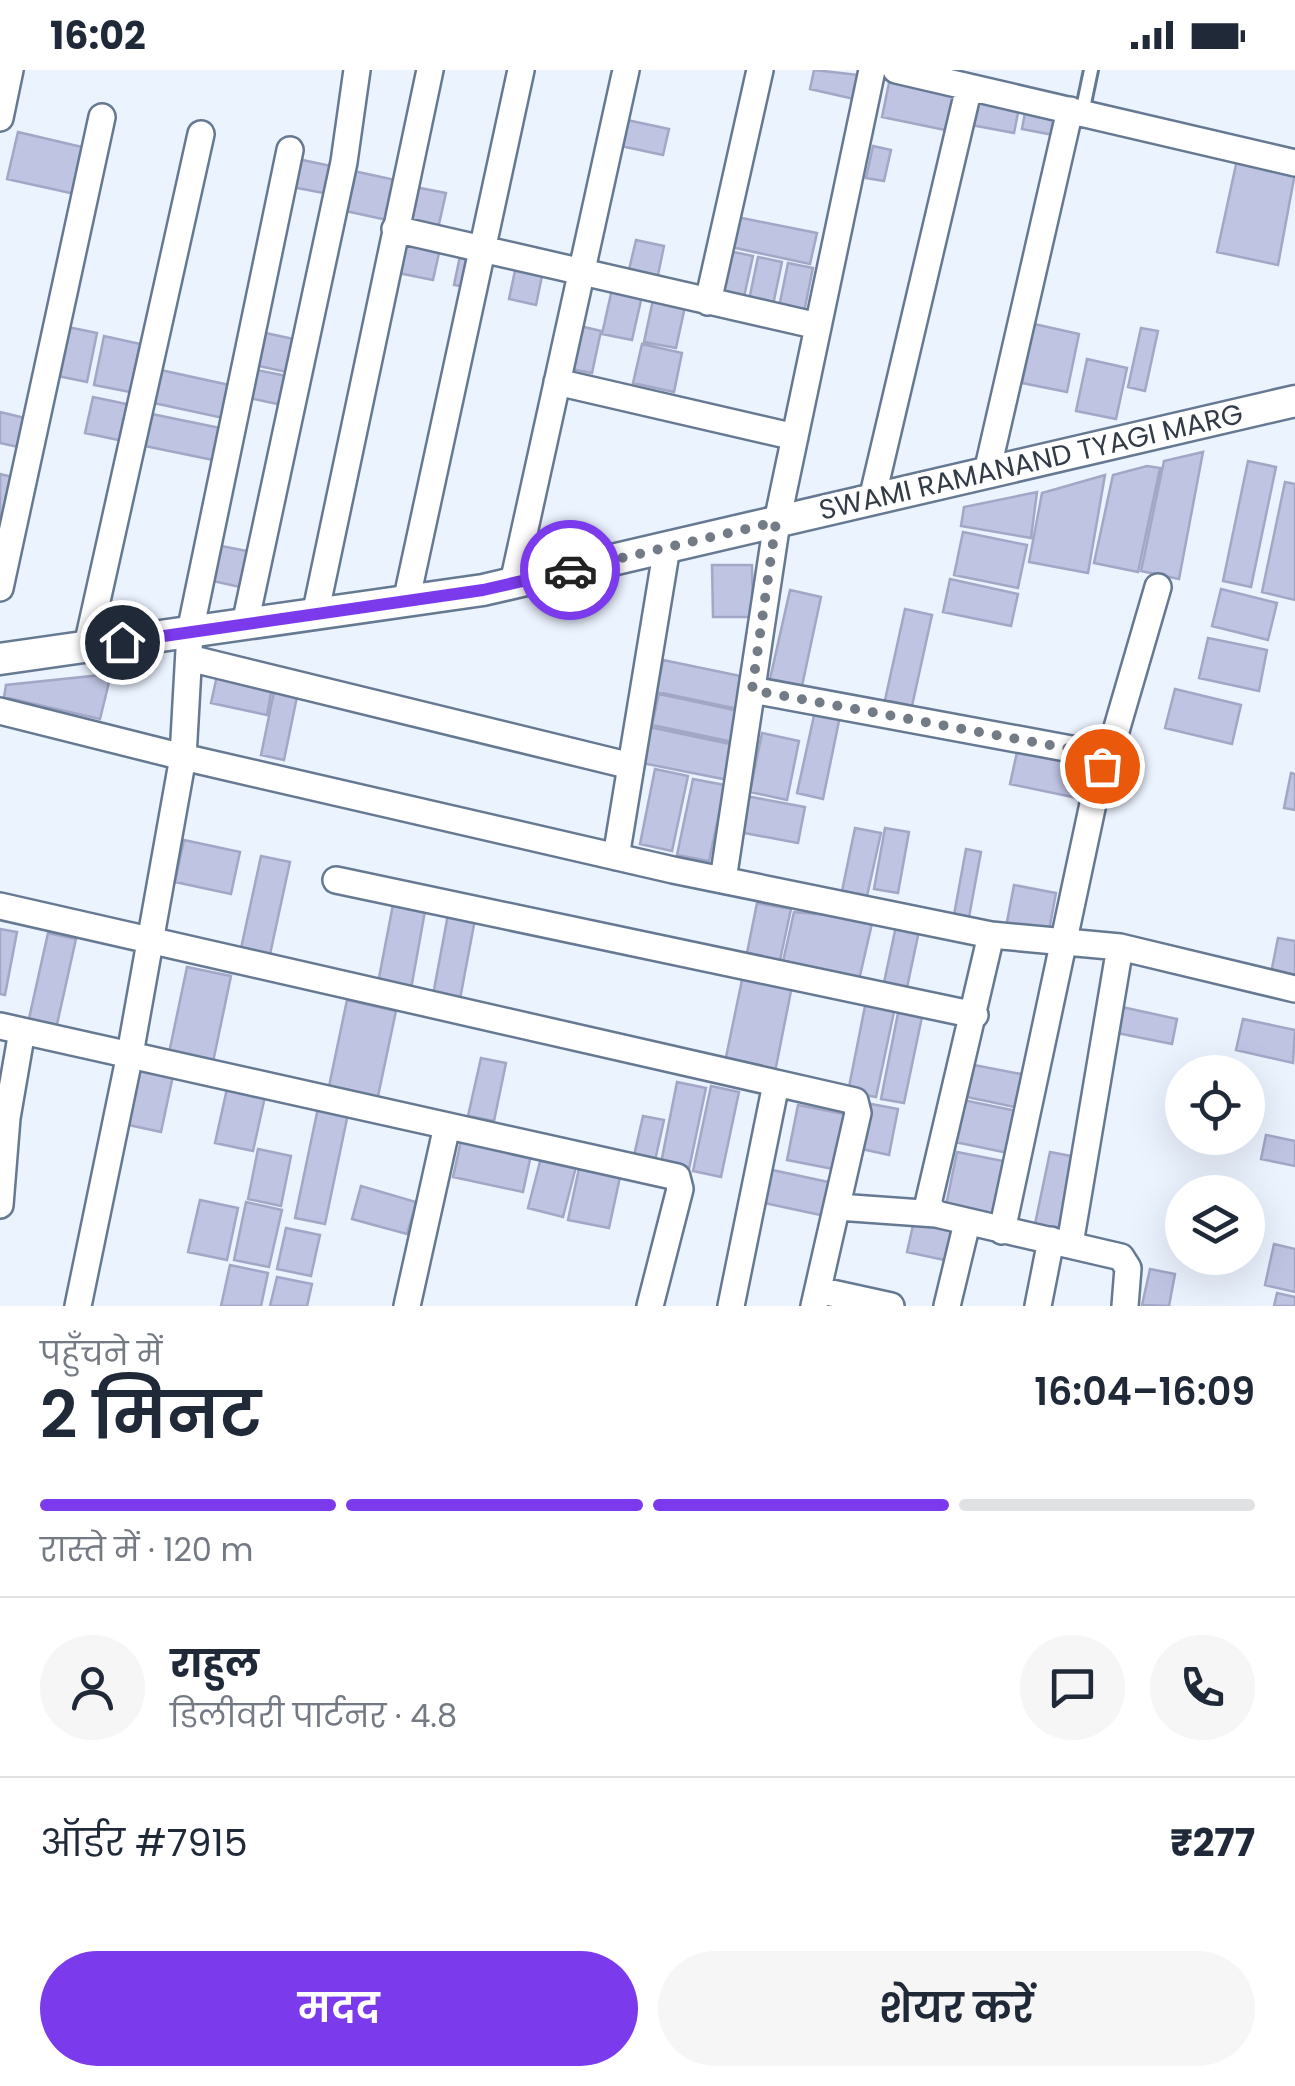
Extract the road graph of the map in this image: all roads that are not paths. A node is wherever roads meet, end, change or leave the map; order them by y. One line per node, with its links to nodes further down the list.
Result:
1 (10, 70): 13 (street)
2 (357, 70): 34 (street)
3 (430, 70): 17 (street)
4 (520, 70): 18 (street)
5 (626, 70): 19 (street)
6 (760, 70): 20 (street)
7 (872, 70): 21 (street)
8 (896, 70): 10 (street)
9 (1091, 70): 11 (lane)
10 (969, 87): 11 (street); 26 (street)
11 (1076, 112): 16 (street); 25 (street)
12 (102, 116): 31 (street)
13 (0, 118)
14 (201, 134): 36 (street)
15 (290, 150): 35 (street)
16 (1295, 163)
17 (396, 229): 18 (street); 33 (street)
18 (482, 248): 19 (street); 32 (street)
19 (580, 272): 20 (street); 22 (street)
20 (708, 302): 21 (street)
21 (818, 326): 24 (street)
22 (557, 382): 24 (street); 29 (street)
23 (1295, 401): 25 (street, SWAMI RAMANAND TYAGI MARG)
24 (794, 437): 27 (street)
25 (988, 472): 26 (street, SWAMI RAMANAND TYAGI MARG)
26 (872, 499): 27 (street, SWAMI RAMANAND TYAGI MARG)
27 (776, 522): 28 (street, SWAMI RAMANAND TYAGI MARG); 38 (street)
28 (667, 547): 29 (street, SWAMI RAMANAND TYAGI MARG); 42 (street)
29 (512, 584): 32 (street, SWAMI RAMANAND TYAGI MARG)
30 (1158, 587): 41 (street)
31 (0, 588)
32 (406, 602): 33 (street, SWAMI RAMANAND TYAGI MARG)
33 (315, 614): 34 (street, SWAMI RAMANAND TYAGI MARG)
34 (244, 624): 35 (street, SWAMI RAMANAND TYAGI MARG)
35 (189, 645): 36 (street, SWAMI RAMANAND TYAGI MARG); 40 (street); 42 (street)
36 (88, 646): 37 (street, SWAMI RAMANAND TYAGI MARG)
37 (0, 658)
38 (752, 690): 41 (street); 45 (street)
39 (0, 711): 40 (street)
40 (183, 757): 43 (street); 48 (street)
41 (1099, 758): 49 (street)
42 (631, 766): 43 (street)
43 (616, 857): 45 (street)
44 (336, 880): 52 (street)
45 (723, 880): 47 (street)
46 (0, 906): 48 (street)
47 (991, 935): 49 (street); 52 (street)
48 (150, 941): 54 (street); 55 (street)
49 (1066, 942): 50 (street); 61 (street)
50 (1120, 948): 51 (street); 62 (street)
51 (1295, 990)
52 (974, 1015): 59 (street)
53 (11, 1029): 54 (street); 57 (street)
54 (130, 1054): 56 (street); 64 (street)
55 (776, 1084): 58 (street); 67 (street)
56 (446, 1126): 65 (street); 66 (street)
57 (0, 1205)
58 (838, 1207): 59 (street); 63 (street)
59 (936, 1214): 60 (street)
60 (967, 1222): 61 (street); 69 (street)
61 (1002, 1231): 62 (street)
62 (1061, 1242): 70 (street); 71 (street)
63 (816, 1298): 68 (street)
64 (78, 1306)
65 (407, 1306)
66 (650, 1306)
67 (731, 1306)
68 (891, 1306)
69 (947, 1306)
70 (1038, 1306)
71 (1125, 1306)

